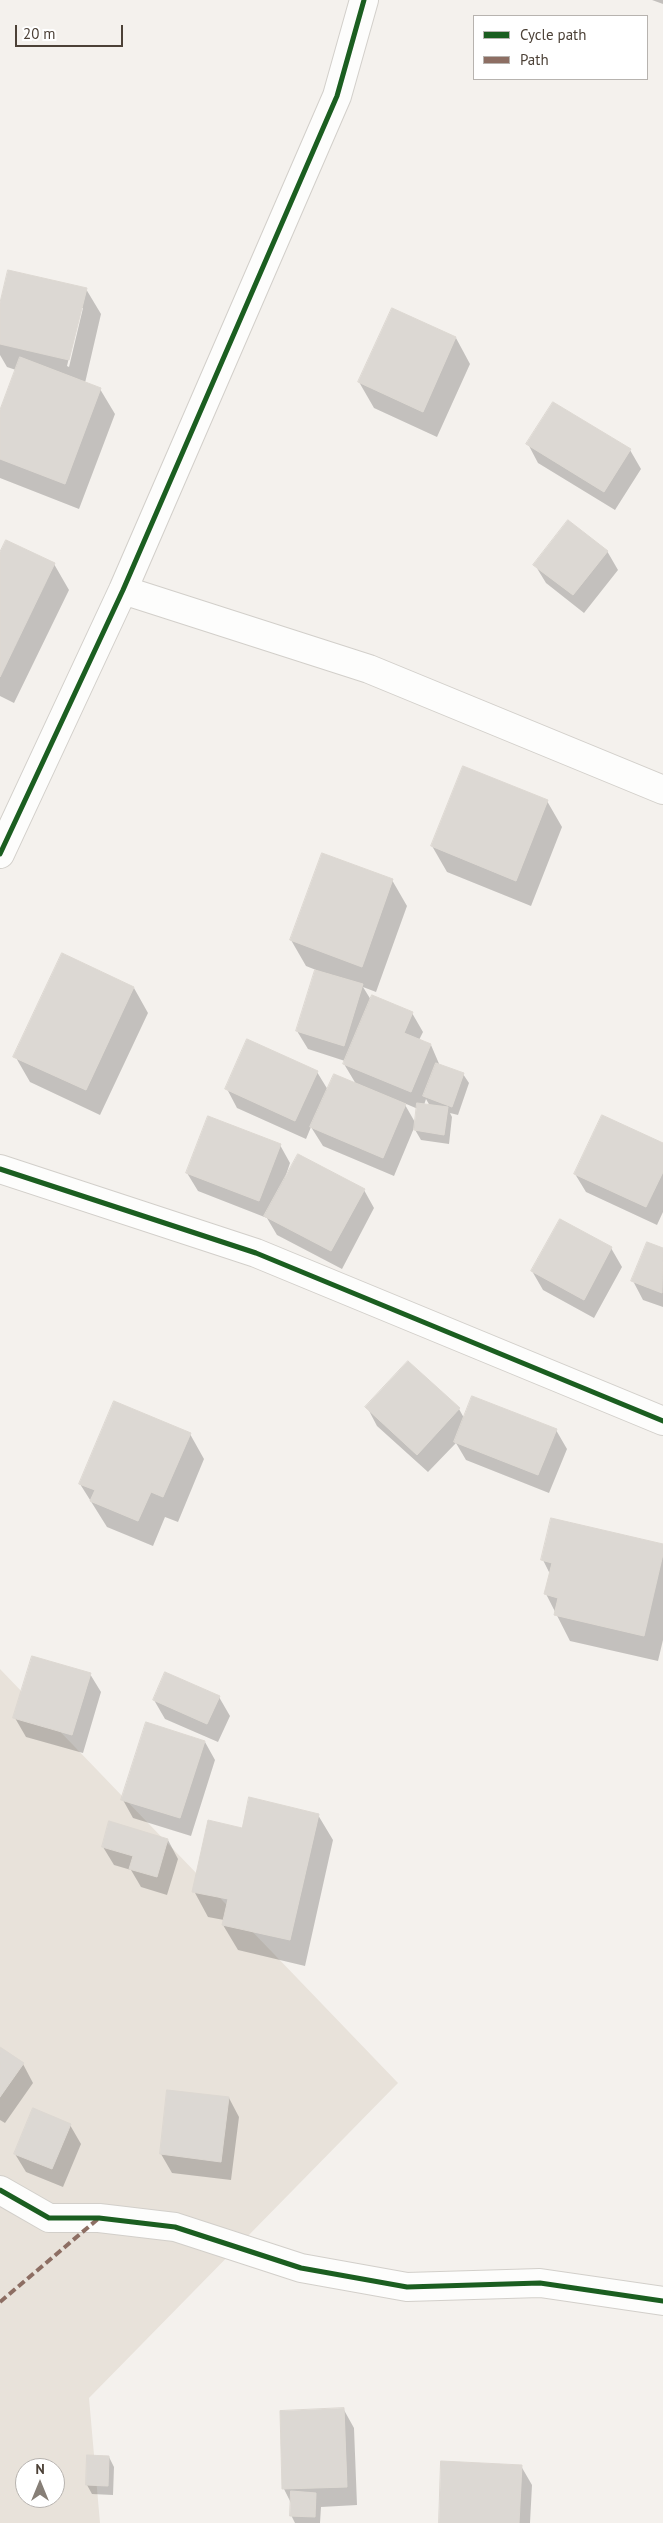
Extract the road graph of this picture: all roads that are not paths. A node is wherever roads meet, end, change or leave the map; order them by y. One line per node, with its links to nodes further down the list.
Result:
1 (364, 0): 2 (street)
2 (122, 590): 3 (street); 4 (street)
3 (663, 790)
4 (0, 854)
5 (0, 1169): 6 (street)
6 (663, 1422)
7 (0, 2190): 8 (street)
8 (663, 2301)

